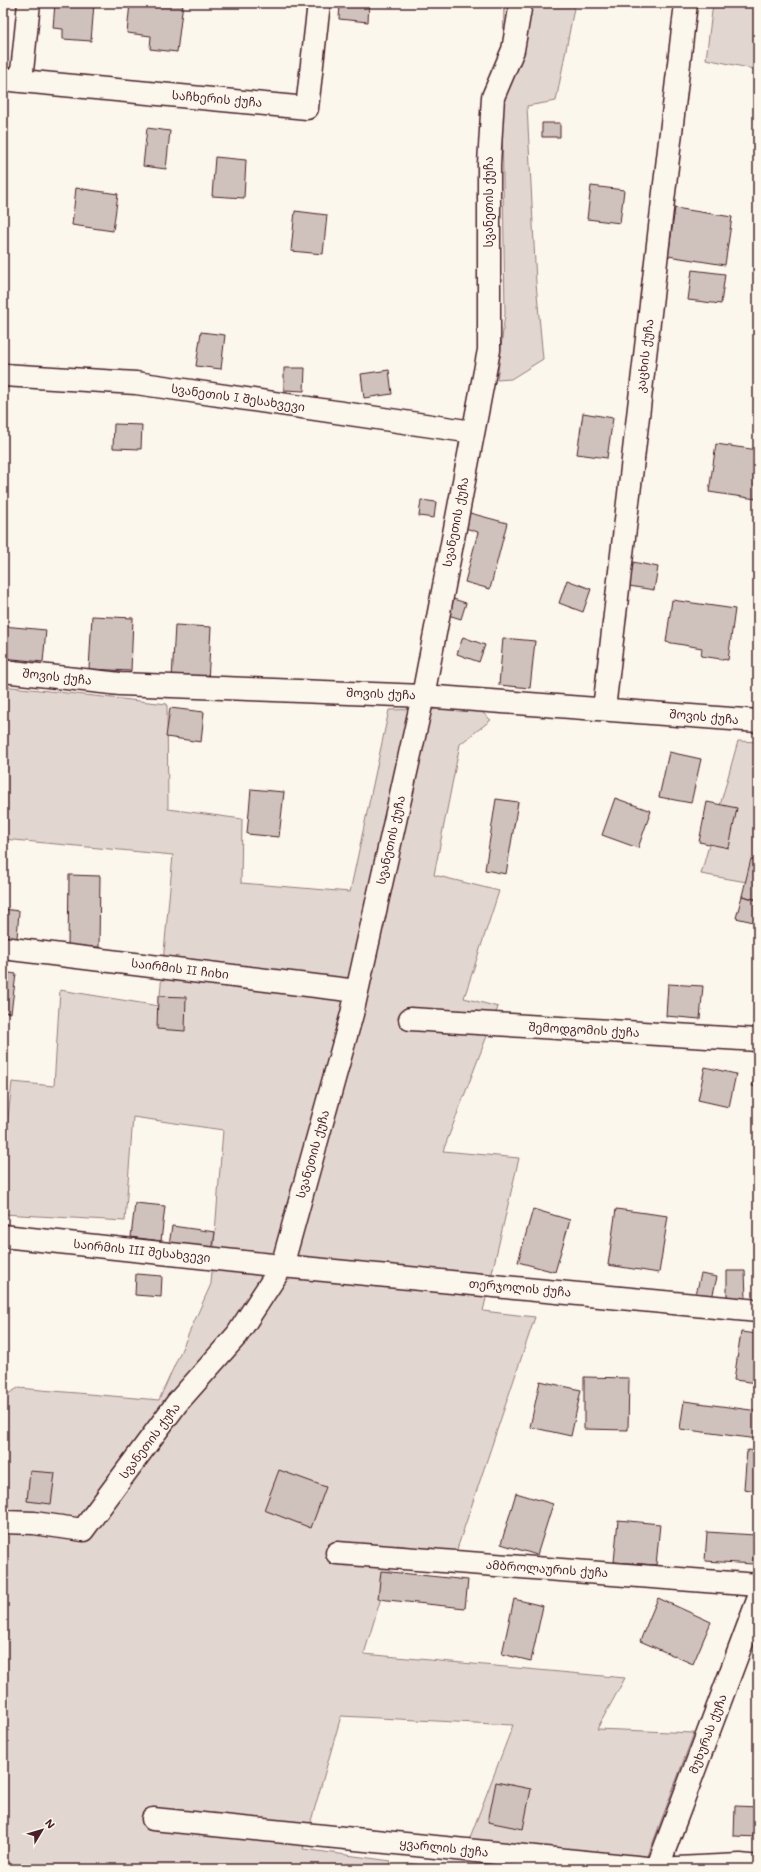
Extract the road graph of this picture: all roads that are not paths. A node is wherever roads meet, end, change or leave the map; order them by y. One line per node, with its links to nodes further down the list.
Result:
1 (29, 3): 5 (street)
2 (319, 3): 5 (street, საჩხერის ქუჩა)
3 (521, 3): 7 (street, სვანეთის ქუჩა)
4 (686, 3): 10 (street, კაცხის ქუჩა)
5 (12, 80)
6 (3, 375): 7 (street, სვანეთის I შესახვევი)
7 (473, 432): 9 (street, სვანეთის ქუჩა)
8 (3, 671): 9 (street, შოვის ქუჩა)
9 (423, 696): 10 (street, შოვის ქუჩა); 13 (street, სვანეთის ქუჩა)
10 (604, 709): 11 (street, შოვის ქუჩა)
11 (758, 721)
12 (3, 948): 13 (street, საირმის II ჩიხი)
13 (357, 991): 17 (street, სვანეთის ქუჩა)
14 (410, 1019): 15 (street, შემოდგომის ქუჩა)
15 (758, 1040)
16 (3, 1236): 17 (street, საირმის III შესახვევი)
17 (282, 1266): 18 (street, თერჯოლის ქუჩა); 19 (street, სვანეთის ქუჩა)
18 (758, 1311)
19 (3, 1522)
20 (336, 1553): 21 (street, ამბროლაურის ქუჩა)
21 (758, 1585)
22 (758, 1600): 25 (street, მუხურას ქუჩა)
23 (153, 1819): 25 (street, ყვარლის ქუჩა)
24 (758, 1867): 25 (street, ყვარლის ქუჩა)
25 (657, 1869)

